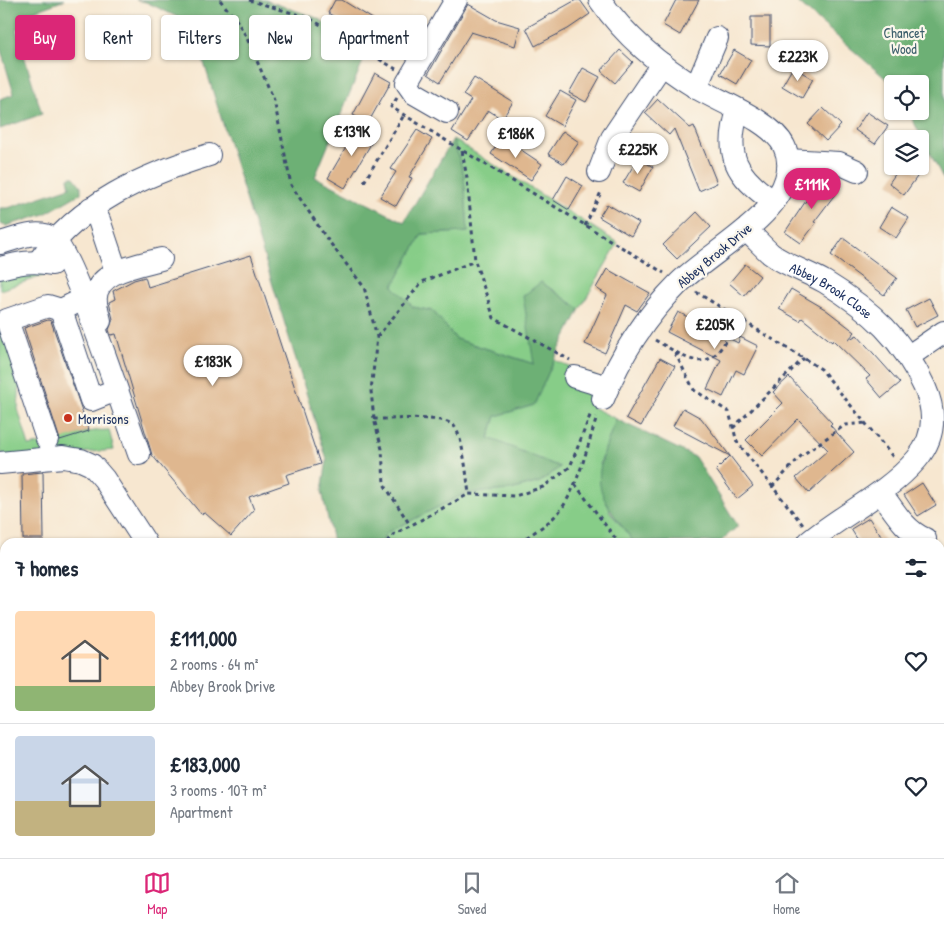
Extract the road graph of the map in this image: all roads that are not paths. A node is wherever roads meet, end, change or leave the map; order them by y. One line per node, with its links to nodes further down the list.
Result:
1 (456, 0): 7 (street)
2 (600, 0): 4 (street)
3 (717, 38): 5 (street)
4 (662, 64): 5 (street); 11 (street)
5 (696, 88): 6 (street)
6 (738, 110): 9 (street); 12 (street)
7 (448, 112)
8 (208, 155): 13 (street)
9 (788, 160): 10 (street); 12 (street, Abbey Brook Drive)
10 (857, 171)
11 (598, 172)
12 (773, 201): 14 (street, Abbey Brook Drive)
13 (91, 208): 15 (street); 20 (street)
14 (746, 230): 24 (street, Abbey Brook Close); 26 (street, Abbey Brook Drive)
15 (54, 239): 16 (street); 18 (street); 21 (street)
16 (0, 243)
17 (162, 259): 20 (street)
18 (39, 261): 19 (street); 21 (street)
19 (0, 268)
20 (116, 271): 25 (street)
21 (81, 294): 22 (street); 25 (street)
22 (61, 310): 27 (street); 28 (street)
23 (944, 332): 24 (street)
24 (909, 356): 31 (street, Abbey Brook Close)
25 (106, 361): 27 (street)
26 (574, 369)
27 (116, 390): 29 (street)
28 (48, 439)
29 (139, 454)
30 (0, 463): 32 (street)
31 (881, 493): 33 (street, Abbey Brook Close); 34 (street)
32 (142, 538)
33 (814, 538)
34 (923, 538)

